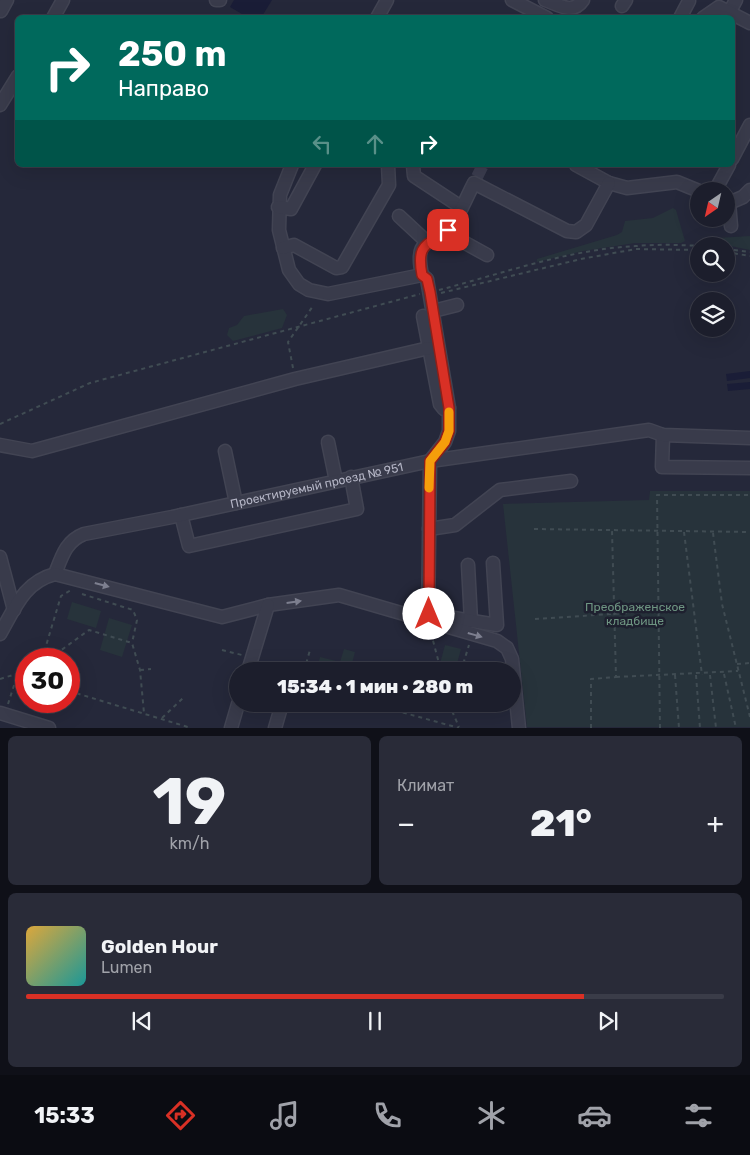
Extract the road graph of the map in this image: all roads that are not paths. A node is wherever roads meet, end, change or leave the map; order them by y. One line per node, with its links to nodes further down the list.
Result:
1 (63, 0): 9 (street)
2 (387, 0): 10 (street)
3 (512, 0): 11 (street)
4 (545, 0): 5 (street)
5 (583, 0)
6 (691, 0): 12 (street)
7 (736, 0): 8 (street)
8 (730, 13): 13 (street); 14 (street)
9 (55, 15)
10 (379, 15)
11 (541, 15)
12 (682, 15)
13 (707, 15)
14 (734, 15)
15 (735, 16): 16 (street)
16 (750, 23)
17 (15, 81): 18 (street)
18 (0, 105)
19 (750, 125): 20 (street)
20 (735, 153)
21 (291, 167): 32 (street)
22 (315, 167): 32 (street)
23 (388, 167): 37 (street)
24 (413, 167): 33 (street)
25 (580, 167): 28 (street)
26 (729, 167): 27 (street)
27 (720, 182)
28 (609, 183): 29 (street); 33 (street)
29 (690, 187)
30 (750, 190): 31 (street)
31 (735, 200)
32 (278, 207): 37 (street)
33 (461, 207): 35 (street)
34 (400, 216): 36 (street)
35 (448, 230): 36 (street); 38 (street)
36 (427, 242): 39 (street)
37 (283, 248): 39 (street)
38 (487, 255)
39 (422, 275): 41 (street)
40 (457, 305): 41 (street)
41 (428, 313): 42 (street); 43 (street)
42 (429, 348): 43 (street); 47 (street)
43 (449, 408): 49 (street)
44 (663, 436): 45 (street, Проектируемый проезд № 951); 49 (street, Проектируемый проезд № 951); 50 (street)
45 (750, 438)
46 (328, 442): 52 (street)
47 (0, 445)
48 (226, 451): 54 (street)
49 (430, 461): 51 (street, Проектируемый проезд № 951); 56 (street)
50 (750, 468)
51 (351, 478): 52 (street, Проектируемый проезд № 951); 55 (street)
52 (336, 481): 54 (street, Проектируемый проезд № 951)
53 (571, 481): 56 (street)
54 (236, 503): 55 (street, Проектируемый проезд № 951)
55 (176, 518): 60 (street, Проектируемый проезд № 951)
56 (429, 529): 63 (street)
57 (0, 557): 62 (street)
58 (493, 563): 64 (street)
59 (468, 565): 64 (street)
60 (55, 574): 61 (street, one-way to 61); 62 (street)
61 (268, 605): 63 (street, one-way to 63); 66 (street)
62 (14, 610): 65 (street)
63 (428, 617): 64 (street)
64 (471, 627): 74 (street, one-way to 74)
65 (0, 634)
66 (251, 662)
67 (236, 712): 72 (street)
68 (280, 712): 73 (street)
69 (2, 714): 70 (street)
70 (29, 725): 71 (street)
71 (49, 728)
72 (231, 728)
73 (275, 728)
74 (519, 728)

